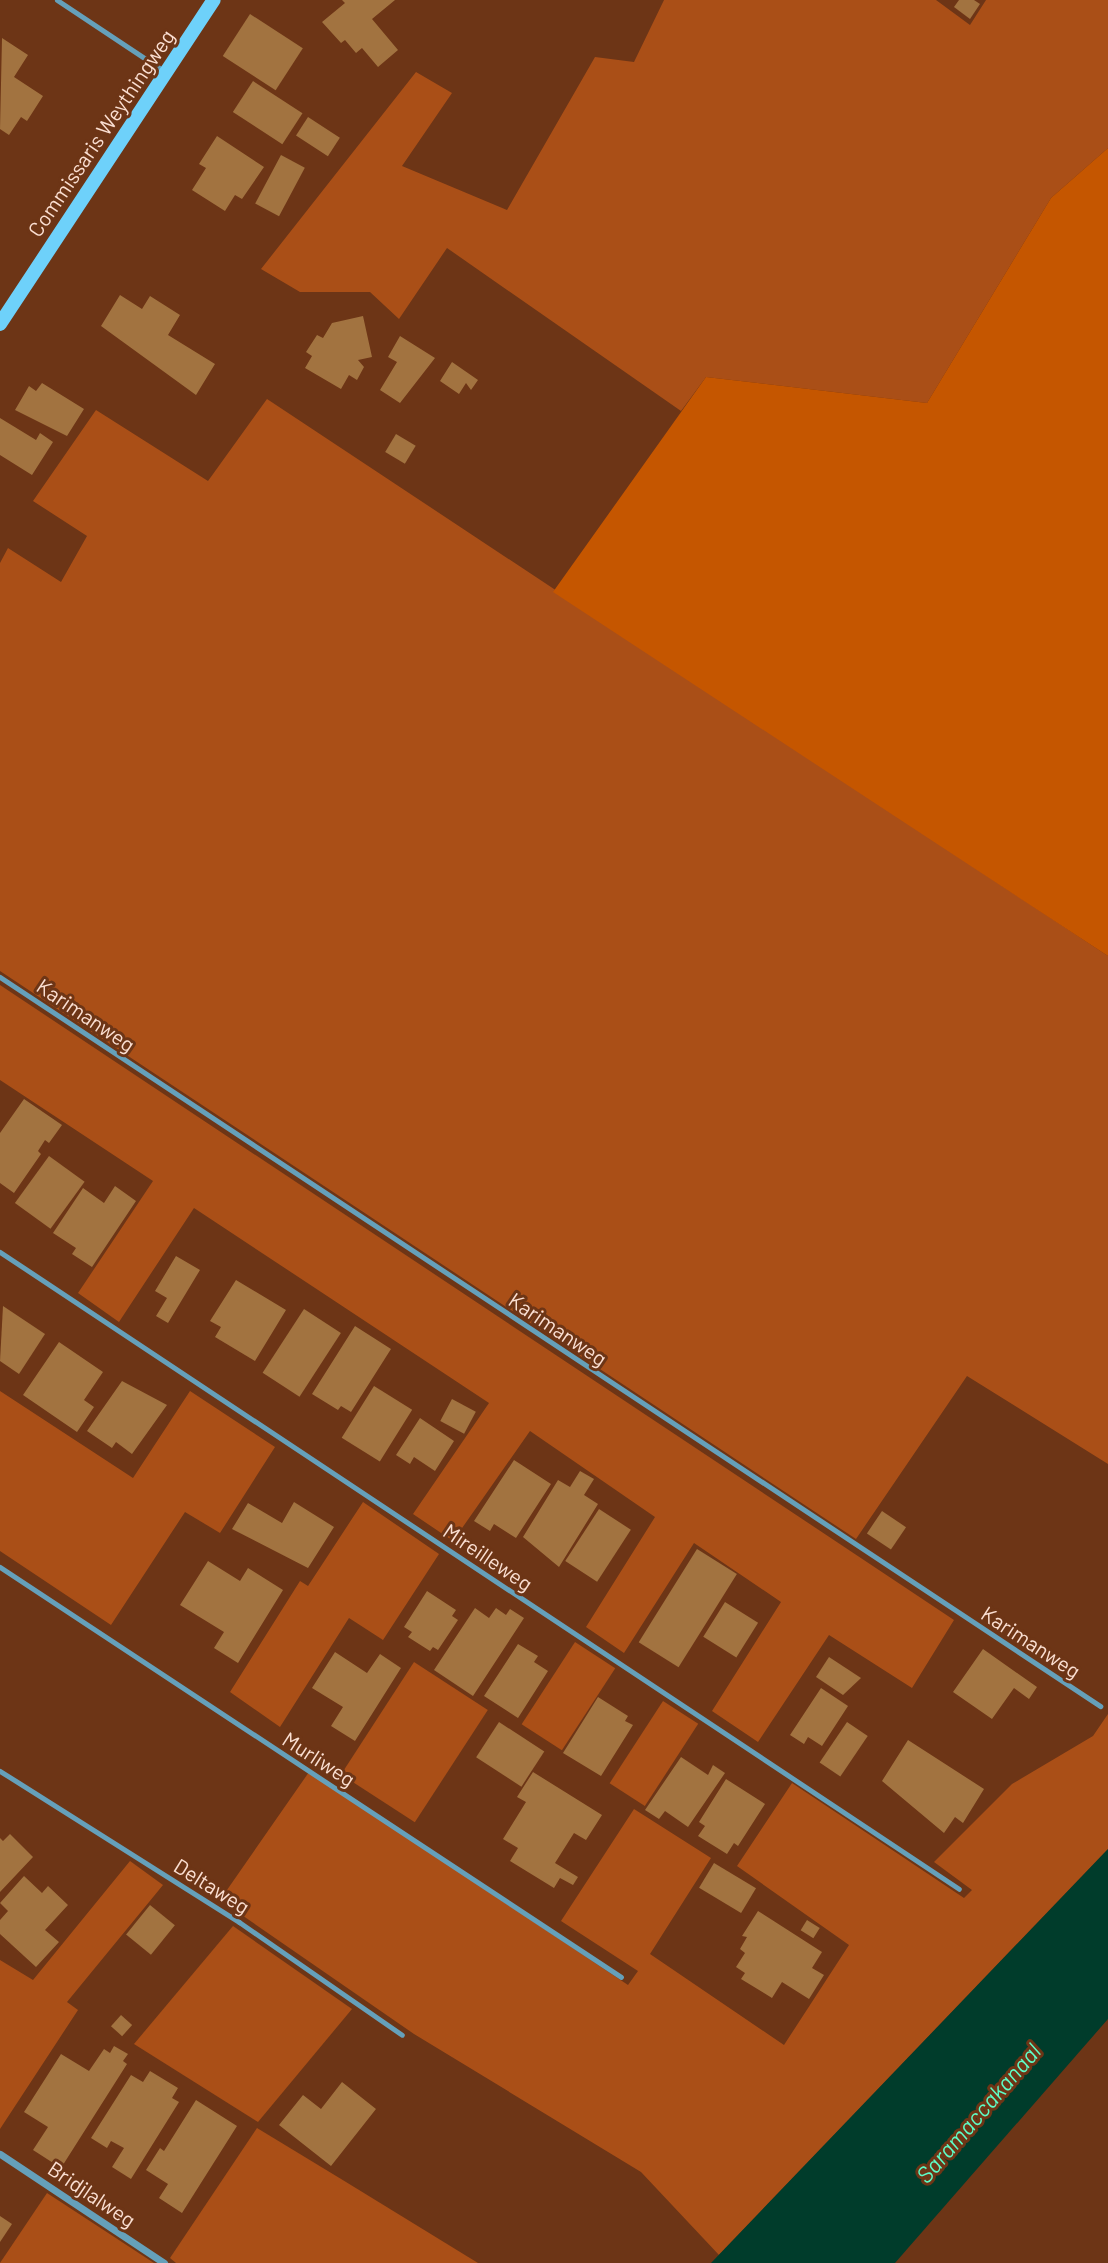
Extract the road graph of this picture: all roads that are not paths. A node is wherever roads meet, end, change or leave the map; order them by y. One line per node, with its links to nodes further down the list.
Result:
1 (57, 0): 3 (lane)
2 (214, 0): 3 (main road, Commissaris Weythingweg)
3 (166, 73): 4 (main road, Commissaris Weythingweg)
4 (0, 324)
5 (0, 977): 8 (lane, Karimanweg)
6 (0, 1252): 10 (lane, Mireilleweg)
7 (0, 1567): 11 (lane, Murliweg)
8 (1100, 1706)
9 (0, 1771): 12 (lane, Deltaweg)
10 (960, 1889)
11 (621, 1977)
12 (402, 2035)
13 (0, 2154): 14 (street, Bridjlalweg)
14 (164, 2263)

